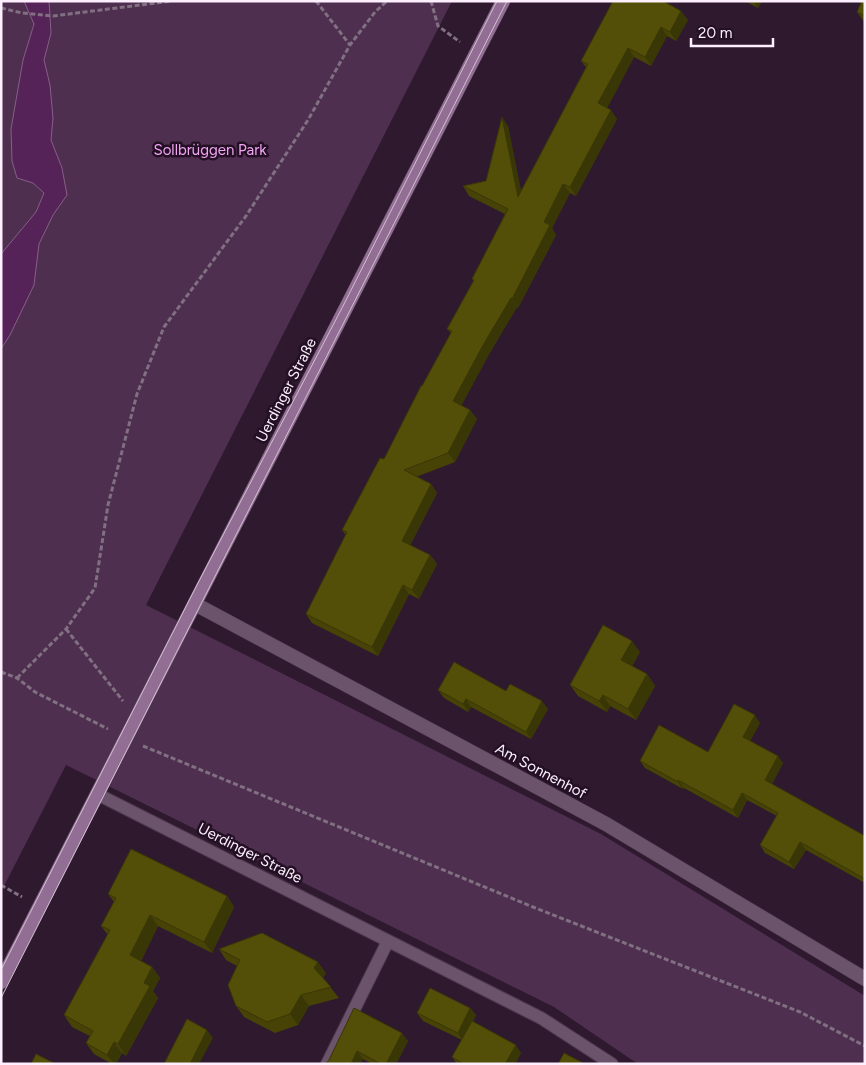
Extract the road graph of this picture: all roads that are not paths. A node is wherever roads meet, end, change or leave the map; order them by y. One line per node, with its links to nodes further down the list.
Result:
1 (503, 1): 2 (main road, Uerdinger Straße)
2 (195, 604): 3 (main road, Uerdinger Straße); 5 (street, Am Sonnenhof)
3 (98, 794): 4 (lane, Uerdinger Straße); 6 (main road, Uerdinger Straße)
4 (388, 941): 7 (lane); 8 (lane, Uerdinger Straße)
5 (865, 979)
6 (1, 982)
7 (327, 1064)
8 (612, 1064)

